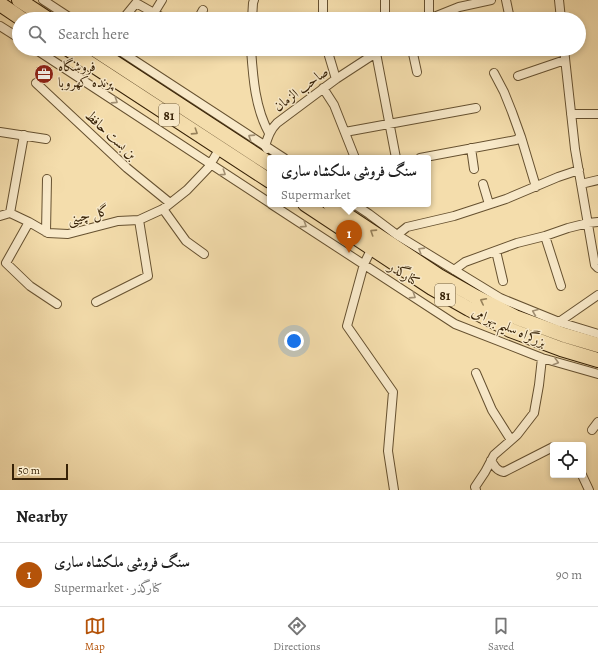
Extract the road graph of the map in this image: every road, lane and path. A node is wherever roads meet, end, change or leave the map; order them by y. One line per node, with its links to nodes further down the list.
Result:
1 (19, 0): 14 (highway)
2 (43, 0): 15 (street)
3 (162, 0): 18 (street)
4 (254, 0): 19 (street)
5 (324, 0): 20 (street)
6 (385, 0): 21 (street)
7 (429, 0): 22 (street)
8 (491, 0): 12 (street)
9 (506, 0): 24 (street)
10 (559, 0): 25 (street)
11 (0, 4): 13 (highway)
12 (459, 4): 23 (street)
13 (12, 12)
14 (37, 12)
15 (61, 12)
16 (129, 12): 17 (street)
17 (152, 12)
18 (155, 12)
19 (252, 12)
20 (324, 12)
21 (385, 12)
22 (429, 12)
23 (443, 12)
24 (509, 12)
25 (560, 12)
26 (0, 26): 27 (street)
27 (12, 34)
28 (46, 56): 66 (street, کنارگذر, one-way to 66)
29 (79, 56): 58 (highway, 81, one-way to 58)
30 (107, 56): 49 (highway, 81)
31 (128, 56): 48 (street)
32 (250, 56): 53 (street)
33 (329, 56): 42 (street)
34 (371, 56): 42 (street, صاحب الزمان)
35 (380, 56): 50 (street)
36 (414, 56): 39 (street)
37 (565, 56): 38 (street)
38 (565, 60): 41 (street); 46 (street)
39 (417, 72)
40 (494, 73): 55 (street)
41 (518, 76)
42 (336, 79): 44 (street, صاحب الزمان)
43 (36, 83): 76 (street, بن بست حافظ)
44 (323, 88): 52 (street); 53 (street, صاحب الزمان)
45 (476, 108): 50 (street)
46 (571, 114): 47 (street); 68 (street)
47 (598, 114)
48 (226, 120): 49 (street); 57 (street, one-way to 48)
49 (204, 121): 65 (highway, 81)
50 (390, 124): 52 (street); 63 (street)
51 (0, 132): 54 (street)
52 (345, 132): 62 (street)
53 (269, 133): 57 (street, صاحب الزمان)
54 (24, 136): 56 (street); 84 (street)
55 (521, 137): 59 (street); 74 (street)
56 (46, 138)
57 (264, 146): 60 (street); 61 (street)
58 (220, 148): 66 (street); 70 (highway, 81)
59 (471, 148): 64 (street); 67 (street)
60 (271, 155)
61 (279, 155)
62 (354, 155)
63 (395, 155)
64 (431, 156)
65 (267, 162)
66 (210, 164): 75 (street, کنارگذر, one-way to 75); 76 (street)
67 (474, 169)
68 (579, 170): 73 (street); 74 (street)
69 (47, 178): 91 (street)
70 (267, 179)
71 (598, 180): 73 (street)
72 (483, 184): 77 (street)
73 (581, 184): 90 (street)
74 (536, 187): 77 (street)
75 (267, 201)
76 (170, 203): 83 (street)
77 (489, 204): 92 (street)
78 (276, 207): 97 (street, کنارگذر, one-way to 97)
79 (310, 207): 94 (highway, بزرگراه سلیم بهرامی / 81)
80 (335, 207): 107 (highway, بزرگراه سلیم بهرامی / 81, one-way to 80)
81 (358, 207): 85 (street, کنارگذر)
82 (368, 207): 85 (street)
83 (163, 209): 87 (street); 96 (street)
84 (10, 213): 86 (street); 88 (street, گل چینی)
85 (369, 214): 92 (street, کنارگذر)
86 (0, 216)
87 (139, 220): 91 (street, گل چینی); 103 (street)
88 (29, 222): 91 (street, گل چینی); 104 (street)
89 (598, 222): 90 (street)
90 (588, 223): 93 (street); 98 (street)
91 (46, 232)
92 (398, 235): 99 (street, کنارگذر, one-way to 92)
93 (545, 236): 95 (street); 101 (street)
94 (372, 248): 97 (street); 109 (highway, بزرگراه سلیم بهرامی / 81)
95 (496, 251): 99 (street); 100 (street)
96 (204, 254)
97 (364, 264): 108 (street, کنارگذر, one-way to 108); 119 (street)
98 (598, 268)
99 (454, 270): 105 (street, کنارگذر, one-way to 99)
100 (503, 282)
101 (561, 286)
102 (598, 295): 105 (street)
103 (96, 302)
104 (57, 304)
105 (559, 322): 106 (street, کنارگذر)
106 (598, 334)
107 (598, 345)
108 (542, 358): 111 (street, کنارگذر, one-way to 111); 114 (street)
109 (598, 360)
110 (476, 373): 114 (street)
111 (598, 374)
112 (598, 422): 113 (street)
113 (592, 430)
114 (511, 440): 116 (street)
115 (550, 449): 116 (street)
116 (491, 460): 120 (street)
117 (583, 478): 118 (street)
118 (586, 489)
119 (394, 490)
120 (476, 490)

